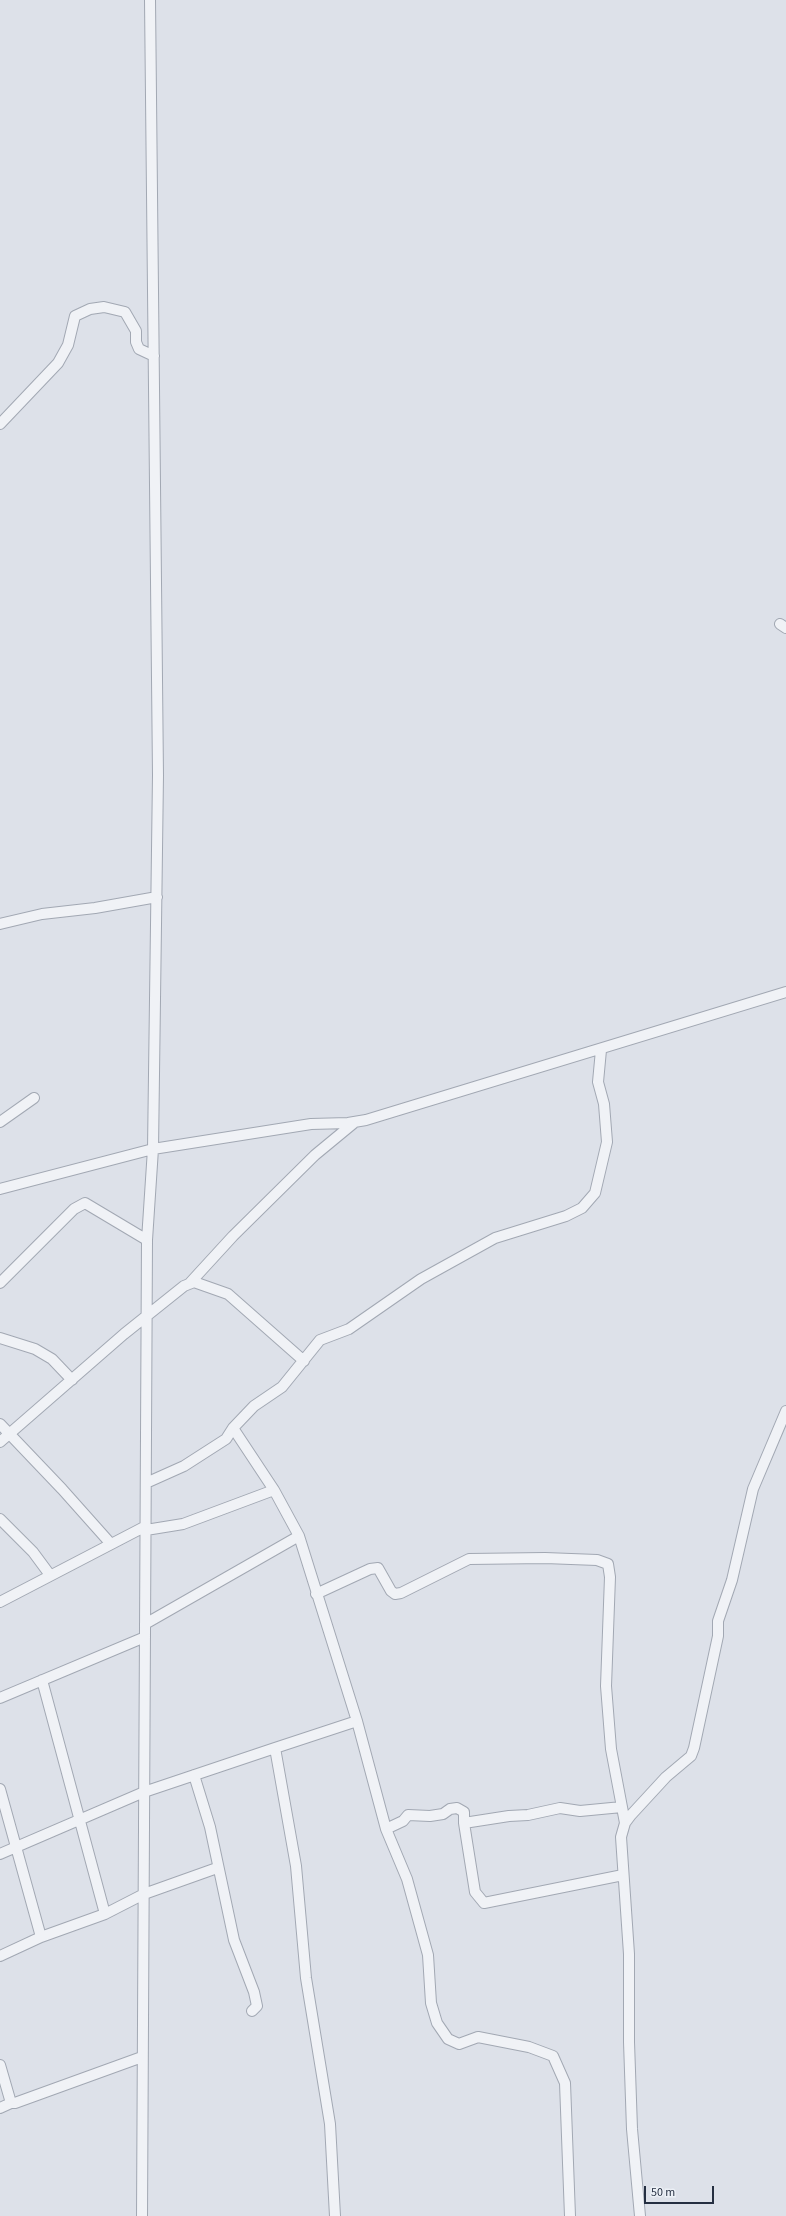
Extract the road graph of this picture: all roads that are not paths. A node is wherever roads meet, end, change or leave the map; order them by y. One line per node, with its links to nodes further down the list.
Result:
1 (150, 0): 2 (street)
2 (154, 356): 3 (street); 4 (street)
3 (0, 424)
4 (157, 897): 5 (street); 11 (street)
5 (0, 924)
6 (786, 992): 7 (street)
7 (601, 1050): 10 (street); 18 (street)
8 (34, 1098): 9 (street)
9 (0, 1122)
10 (355, 1122): 11 (street); 15 (street)
11 (154, 1149): 12 (street); 13 (street)
12 (0, 1189)
13 (147, 1240): 14 (street); 16 (street)
14 (0, 1283)
15 (189, 1284): 16 (street); 18 (street)
16 (147, 1316): 19 (street); 25 (street)
17 (0, 1338): 19 (street)
18 (304, 1361): 22 (street)
19 (72, 1380): 23 (street)
20 (786, 1411): 46 (street)
21 (0, 1424): 23 (street)
22 (233, 1428): 25 (street); 26 (street)
23 (10, 1434): 24 (street); 30 (street)
24 (0, 1442)
25 (146, 1483): 28 (street)
26 (274, 1490): 28 (street); 29 (street)
27 (0, 1519): 31 (street)
28 (146, 1528): 30 (street); 34 (street)
29 (299, 1536): 32 (street); 34 (street)
30 (111, 1544): 31 (street)
31 (50, 1575): 33 (street)
32 (316, 1594): 38 (street); 43 (street)
33 (0, 1602)
34 (145, 1624): 35 (street)
35 (145, 1637): 36 (street); 42 (street)
36 (42, 1680): 37 (street); 44 (street)
37 (0, 1698)
38 (357, 1721): 39 (street); 47 (street)
39 (275, 1748): 40 (street); 62 (street)
40 (194, 1775): 42 (street); 50 (street)
41 (0, 1789): 48 (street)
42 (144, 1792): 44 (street); 52 (street)
43 (622, 1807): 45 (street); 46 (street)
44 (80, 1820): 48 (street); 53 (street)
45 (464, 1823): 47 (street); 51 (street)
46 (624, 1823): 51 (street)
47 (386, 1829): 63 (street)
48 (16, 1847): 49 (street); 54 (street)
49 (0, 1854)
50 (217, 1868): 52 (street); 56 (street)
51 (623, 1875): 64 (street)
52 (144, 1894): 53 (street); 57 (street)
53 (105, 1914): 54 (street)
54 (41, 1937): 55 (street)
55 (0, 1956)
56 (252, 2011)
57 (142, 2057): 59 (street); 61 (street)
58 (0, 2065): 59 (street)
59 (11, 2102): 60 (street)
60 (0, 2108)
61 (142, 2216)
62 (335, 2216)
63 (570, 2216)
64 (640, 2216)

